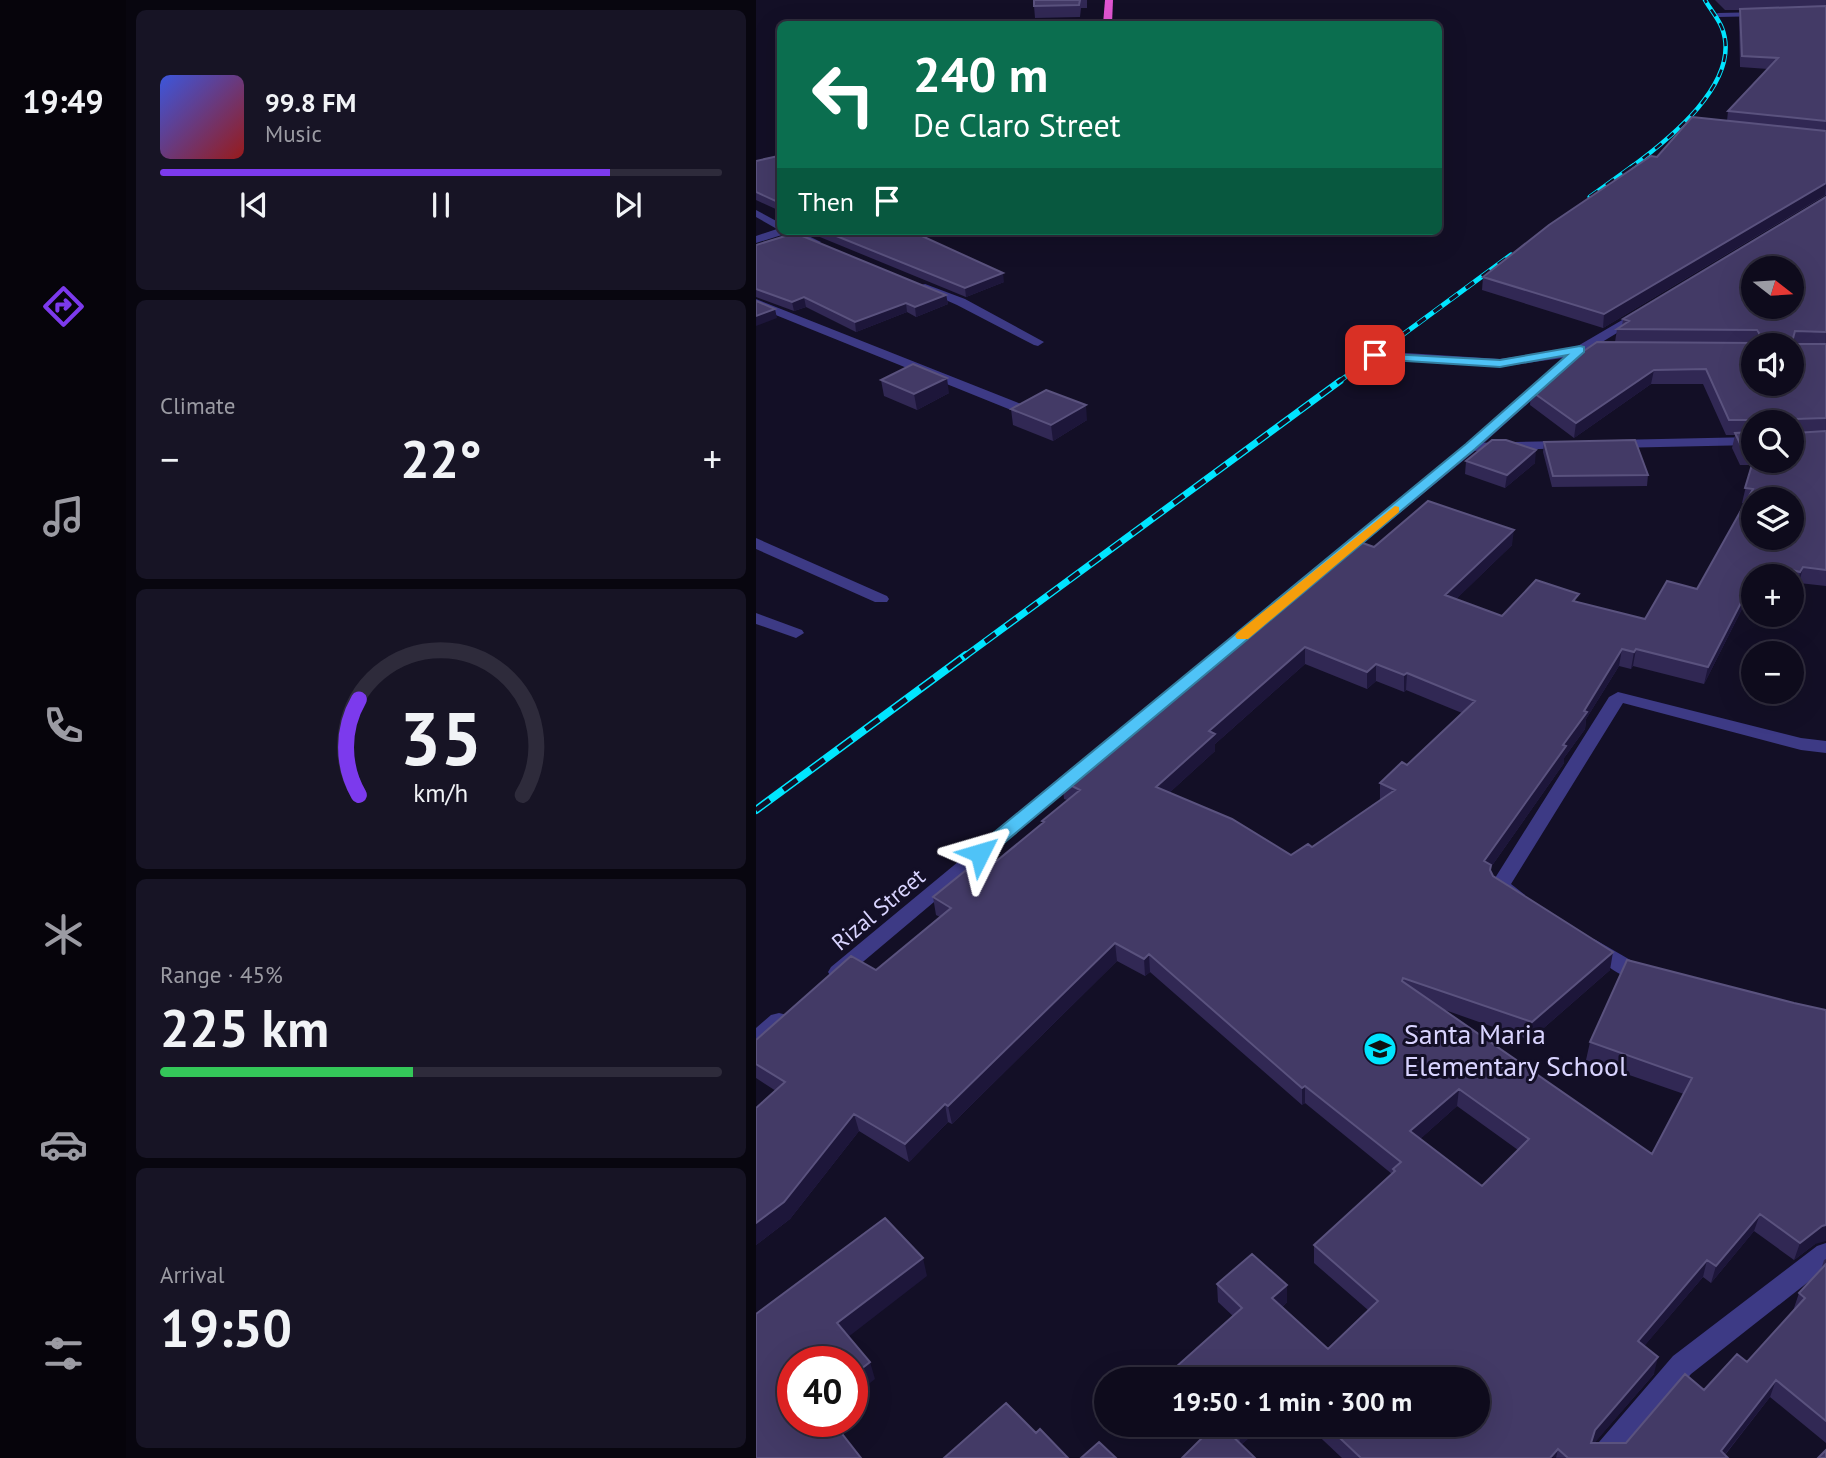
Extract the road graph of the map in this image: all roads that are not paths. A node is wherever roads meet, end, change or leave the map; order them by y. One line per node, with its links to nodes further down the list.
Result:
1 (1109, 0): 4 (highway)
2 (1772, 13): 3 (street)
3 (1718, 15)
4 (1108, 21)
5 (756, 213): 6 (street)
6 (777, 226)
7 (777, 232): 9 (street)
8 (797, 235): 10 (street)
9 (756, 240)
10 (825, 246)
11 (912, 282): 14 (street)
12 (756, 303): 18 (street)
13 (1650, 307): 15 (street)
14 (1038, 342)
15 (1580, 350): 16 (street); 17 (street); 22 (street)
16 (1606, 350)
17 (1375, 355)
18 (1021, 409)
19 (1741, 442): 20 (street)
20 (1605, 444)
21 (1578, 445): 22 (street)
22 (1471, 447): 24 (street)
23 (756, 543): 25 (street)
24 (1321, 570)
25 (881, 598)
26 (756, 618): 27 (street)
27 (796, 633)
28 (1826, 747): 30 (street)
29 (1098, 756): 33 (street, Rizal Street)
30 (1533, 907)
31 (1577, 936): 32 (street)
32 (1672, 981)
33 (820, 986)
34 (788, 1013): 35 (street)
35 (756, 1040)
36 (1826, 1254): 37 (street)
37 (1602, 1458)

